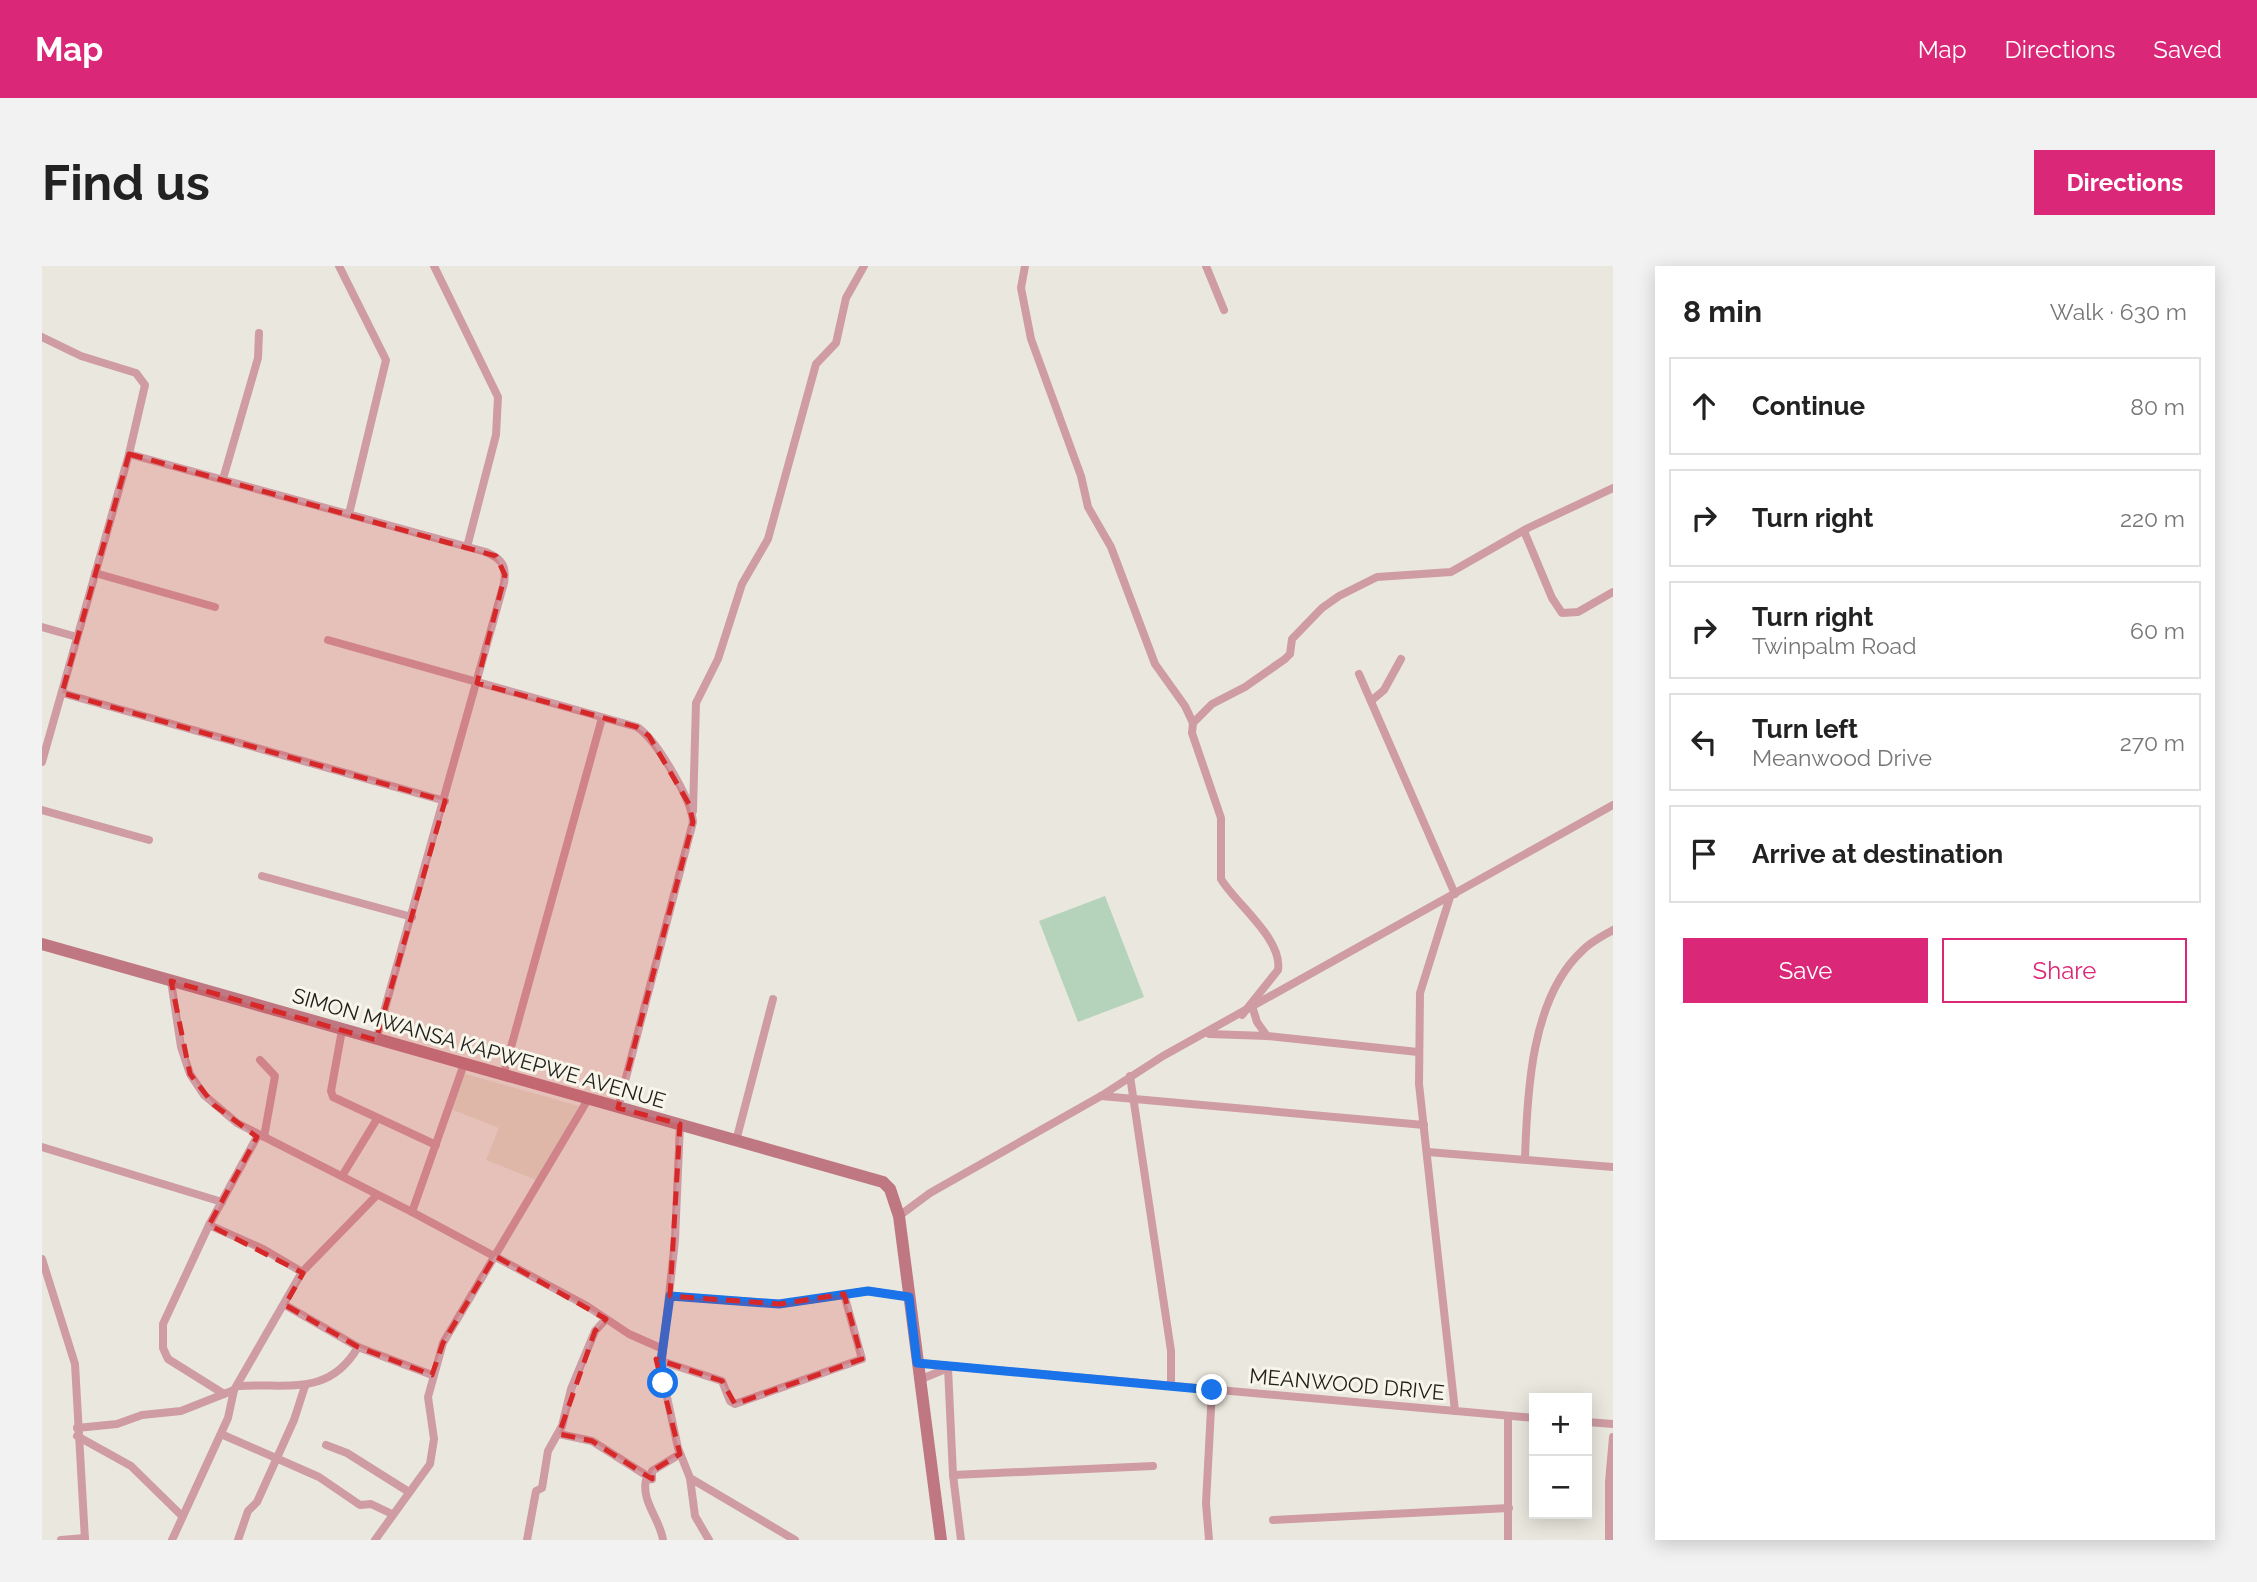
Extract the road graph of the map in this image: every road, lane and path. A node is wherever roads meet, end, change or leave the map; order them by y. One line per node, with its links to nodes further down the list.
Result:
1 (339, 266): 12 (street)
2 (434, 266): 14 (street)
3 (864, 266): 32 (street)
4 (1026, 266): 27 (street)
5 (1206, 266): 6 (street)
6 (1224, 310)
7 (259, 333): 10 (street)
8 (42, 337): 9 (street)
9 (129, 454): 10 (street); 15 (street)
10 (223, 479): 12 (street)
11 (1613, 488): 13 (street)
12 (349, 514): 14 (street)
13 (1524, 531): 16 (street); 27 (street)
14 (467, 548): 23 (street)
15 (95, 573): 17 (street); 19 (street)
16 (1613, 592)
17 (215, 607)
18 (42, 627): 19 (street)
19 (77, 637): 24 (street)
20 (328, 640): 23 (street)
21 (1401, 659): 25 (street)
22 (1359, 674): 25 (street)
23 (477, 683): 26 (street); 29 (street)
24 (62, 693): 28 (street); 29 (street)
25 (1371, 701): 35 (street)
26 (601, 718): 32 (street); 50 (street)
27 (1193, 723): 42 (street)
28 (42, 762)
29 (445, 801): 36 (street)
30 (1613, 805): 35 (street)
31 (42, 810): 33 (street)
32 (692, 822): 55 (street)
33 (149, 841)
34 (262, 876): 36 (street)
35 (1452, 895): 41 (street); 47 (street)
36 (412, 917): 46 (street)
37 (1613, 930): 64 (street)
38 (42, 944): 39 (main road, SIMON MWANSA KAPWEPWE AVENUE)
39 (172, 981): 43 (main road, SIMON MWANSA KAPWEPWE AVENUE); 59 (street)
40 (773, 999): 60 (street)
41 (1252, 1009): 42 (street); 45 (street)
42 (1242, 1015): 44 (street)
43 (341, 1030): 46 (main road, SIMON MWANSA KAPWEPWE AVENUE); 56 (street)
44 (1207, 1034): 45 (street); 51 (street)
45 (1267, 1036): 47 (street)
46 (376, 1040): 49 (main road, SIMON MWANSA KAPWEPWE AVENUE)
47 (1418, 1052): 58 (street)
48 (260, 1060): 59 (street)
49 (464, 1064): 50 (main road, SIMON MWANSA KAPWEPWE AVENUE); 61 (street)
50 (503, 1076): 53 (main road, SIMON MWANSA KAPWEPWE AVENUE)
51 (1130, 1076): 52 (street); 54 (street)
52 (1101, 1096): 54 (street); 70 (street)
53 (587, 1101): 55 (main road, SIMON MWANSA KAPWEPWE AVENUE); 72 (street)
54 (1132, 1101): 58 (street); 88 (street)
55 (618, 1108): 57 (main road, SIMON MWANSA KAPWEPWE AVENUE)
56 (377, 1119): 61 (street); 66 (street)
57 (680, 1124): 60 (main road, SIMON MWANSA KAPWEPWE AVENUE); 76 (street)
58 (1424, 1125): 63 (street)
59 (261, 1136): 66 (street); 68 (street)
60 (736, 1140): 70 (main road, SIMON MWANSA KAPWEPWE AVENUE)
61 (436, 1145): 69 (street)
62 (42, 1147): 68 (street)
63 (1428, 1152): 64 (street); 92 (street)
64 (1525, 1158): 65 (street)
65 (1613, 1167)
66 (342, 1176): 67 (street)
67 (377, 1195): 69 (street); 74 (street)
68 (222, 1202): 71 (street)
69 (412, 1212): 72 (street)
70 (899, 1216): 77 (main road)
71 (209, 1225): 74 (street); 91 (street)
72 (495, 1256): 79 (street); 85 (street)
73 (42, 1259): 97 (street)
74 (302, 1272): 78 (street)
75 (844, 1294): 76 (street); 77 (street); 82 (street)
76 (670, 1296): 81 (street)
77 (909, 1297): 83 (main road)
78 (285, 1305): 80 (street); 89 (street)
79 (606, 1319): 81 (street); 99 (street)
80 (358, 1347): 85 (street); 87 (street)
81 (663, 1349): 82 (street)
82 (661, 1361): 102 (street)
83 (917, 1363): 84 (street, MEANWOOD DRIVE); 86 (main road)
84 (948, 1368): 86 (street); 88 (street, MEANWOOD DRIVE); 105 (street)
85 (432, 1375): 108 (street)
86 (919, 1380): 122 (main road)
87 (305, 1386): 89 (street); 103 (street)
88 (1171, 1386): 90 (street, MEANWOOD DRIVE)
89 (236, 1388): 91 (street); 98 (street)
90 (1212, 1390): 92 (street, MEANWOOD DRIVE); 124 (street)
91 (224, 1394): 97 (street)
92 (1455, 1411): 93 (street, MEANWOOD DRIVE)
93 (1508, 1416): 94 (street, MEANWOOD DRIVE); 109 (street)
94 (1529, 1418)
95 (1592, 1422): 96 (street)
96 (1613, 1424)
97 (77, 1432): 111 (street); 113 (street)
98 (221, 1434): 103 (street); 111 (street)
99 (559, 1434): 107 (street); 118 (street)
100 (1613, 1437): 126 (street)
101 (326, 1445): 108 (street)
102 (680, 1454): 106 (street); 107 (street)
103 (275, 1458): 110 (street); 116 (street)
104 (1153, 1466): 105 (street)
105 (953, 1475): 123 (street)
106 (690, 1478): 120 (street); 121 (street)
107 (652, 1479): 119 (street)
108 (409, 1492): 110 (street)
109 (1509, 1508): 112 (street); 125 (street)
110 (392, 1514): 117 (street)
111 (182, 1516): 115 (street)
112 (1273, 1520)
113 (85, 1539): 114 (street)
114 (61, 1540)
115 (172, 1540)
116 (238, 1540)
117 (375, 1540)
118 (527, 1540)
119 (663, 1540)
120 (709, 1540)
121 (795, 1540)
122 (940, 1540)
123 (961, 1540)
124 (1209, 1540)
125 (1508, 1540)
126 (1609, 1540)

